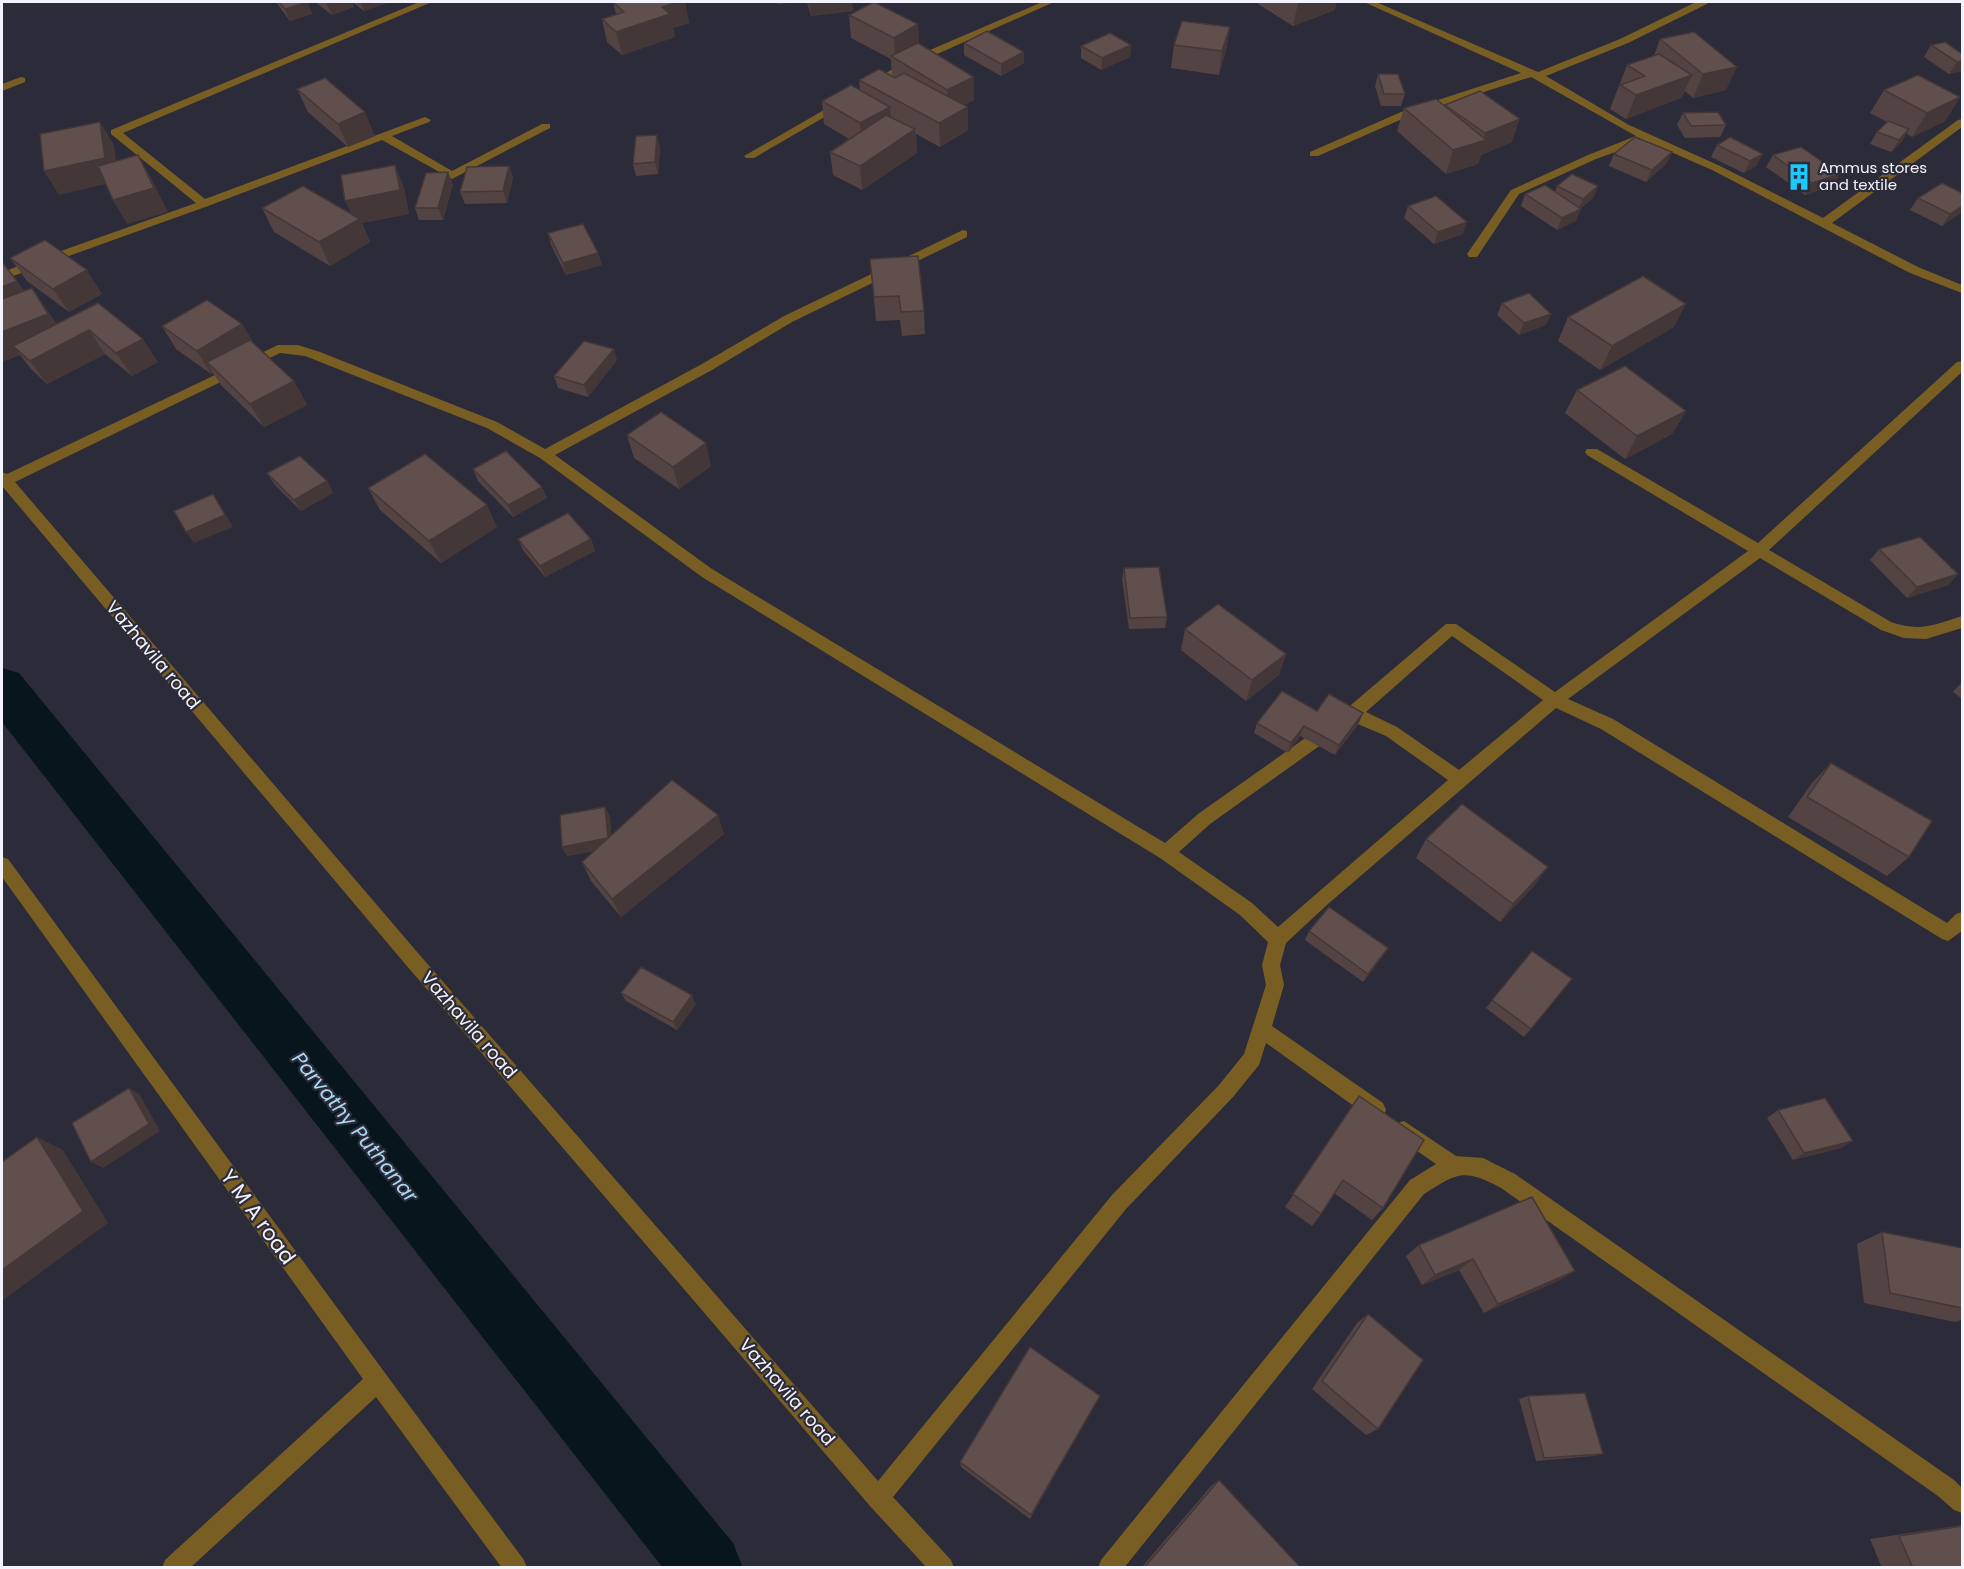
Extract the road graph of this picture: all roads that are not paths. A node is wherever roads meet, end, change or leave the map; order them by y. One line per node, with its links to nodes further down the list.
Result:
1 (427, 2): 5 (street)
2 (1049, 2): 15 (street)
3 (1369, 2): 6 (street)
4 (1703, 2): 6 (street)
5 (406, 5): 16 (street)
6 (1534, 75): 13 (street); 14 (street)
7 (21, 81): 8 (street)
8 (2, 88)
9 (425, 120): 12 (street)
10 (1962, 122): 17 (street)
11 (546, 126): 12 (street)
12 (383, 136): 16 (street)
13 (1646, 137): 17 (street); 19 (street)
14 (1314, 154)
15 (750, 156)
16 (204, 204): 20 (street)
17 (1823, 224): 21 (street)
18 (963, 234): 24 (street)
19 (1473, 254)
20 (2, 276)
21 (1962, 290)
22 (1962, 365): 26 (street)
23 (1592, 452): 26 (street)
24 (545, 455): 25 (street); 31 (street)
25 (3, 479): 38 (street, Vazhavila road)
26 (1759, 551): 27 (street); 28 (street)
27 (1962, 622)
28 (1555, 700): 29 (street); 30 (street); 33 (street)
29 (1351, 715): 30 (street); 31 (street)
30 (1460, 780): 34 (street)
31 (1166, 853): 34 (street)
32 (2, 864): 37 (street, Y M A road)
33 (1962, 920)
34 (1278, 939): 35 (street)
35 (1261, 1029): 36 (street); 38 (street)
36 (1453, 1165): 39 (street); 43 (street)
37 (377, 1381): 40 (street); 41 (street, Y M A road)
38 (878, 1498): 42 (street, Vazhavila road)
39 (1962, 1502)
40 (173, 1568)
41 (516, 1568)
42 (943, 1568)
43 (1109, 1568)

